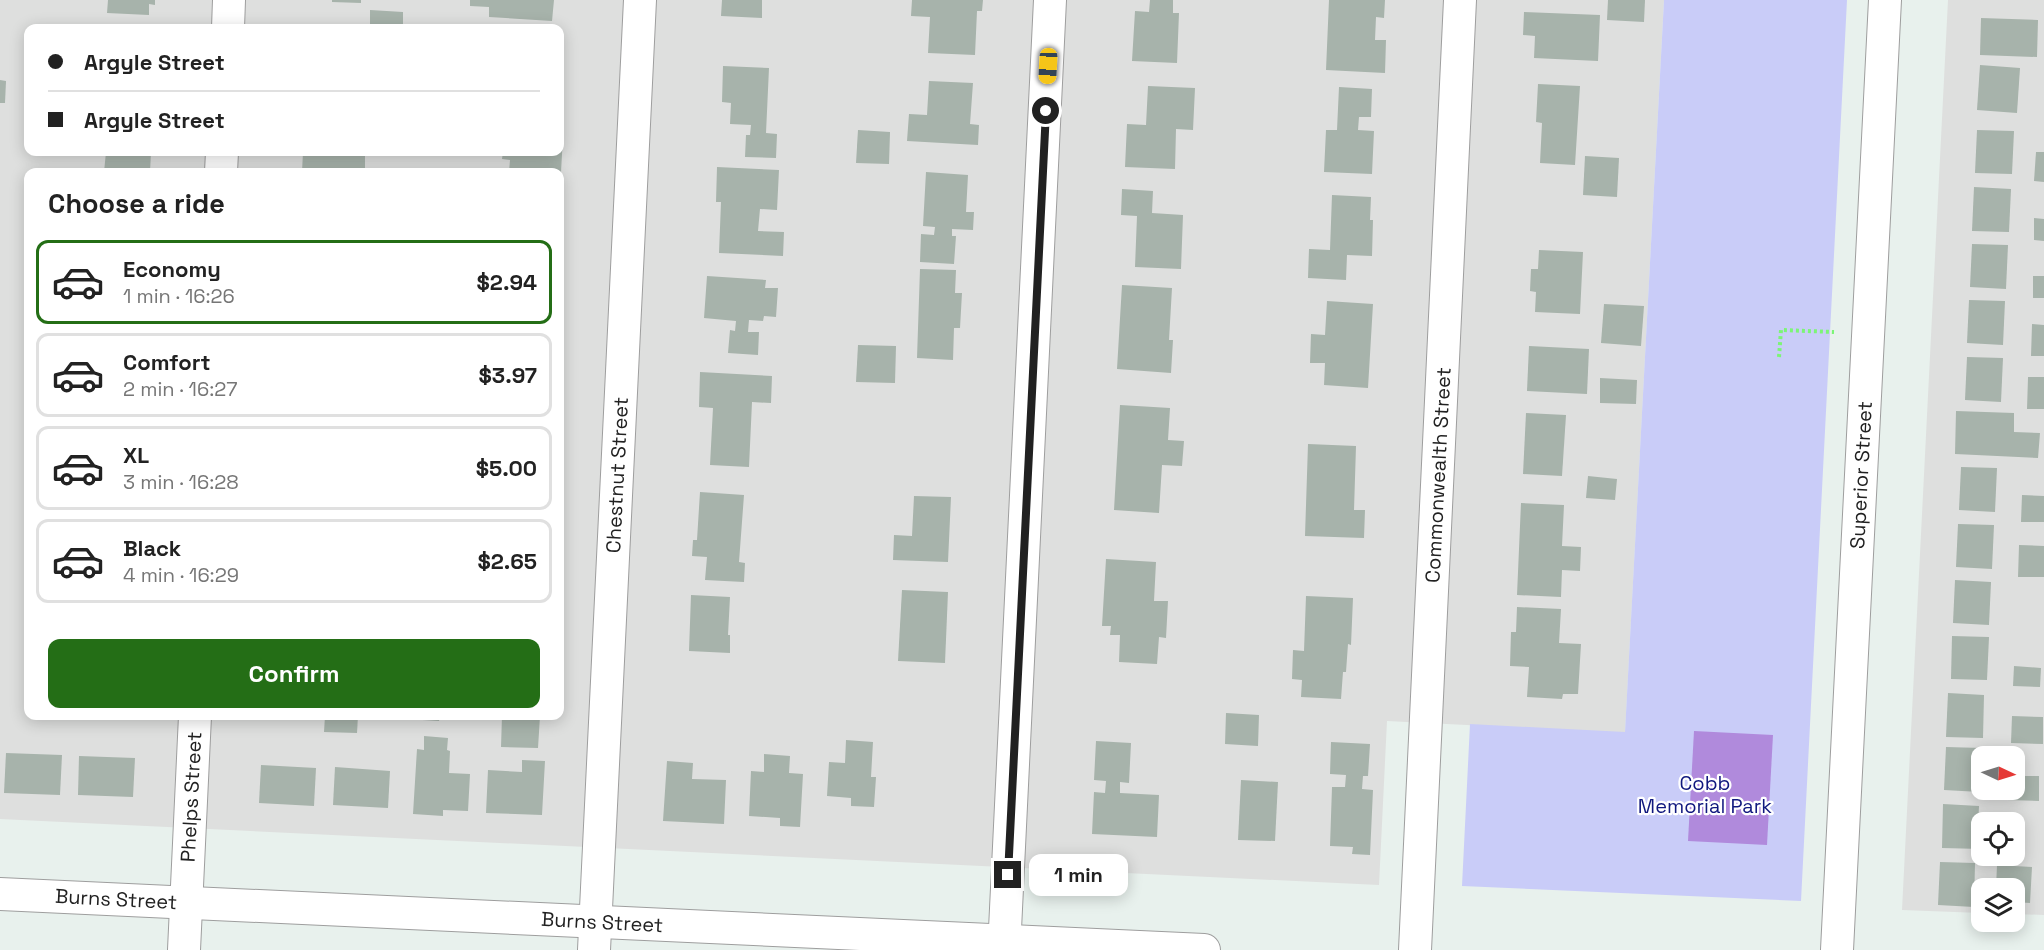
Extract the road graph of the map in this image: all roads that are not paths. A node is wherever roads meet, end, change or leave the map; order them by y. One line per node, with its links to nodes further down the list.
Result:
1 (229, 0): 6 (street)
2 (640, 0): 10 (street, Chestnut Street)
3 (1050, 0): 11 (street)
4 (1460, 0): 14 (street, Commonwealth Street)
5 (1884, 0): 15 (street, Superior Street)
6 (228, 24)
7 (195, 720): 9 (street, Phelps Street)
8 (0, 894): 9 (street, Burns Street)
9 (187, 902): 10 (street, Burns Street); 12 (street, Phelps Street)
10 (595, 936): 11 (street, Burns Street)
11 (1005, 945): 13 (street, Burns Street)
12 (184, 950)
13 (1204, 950)
14 (1415, 950)
15 (1837, 950)

